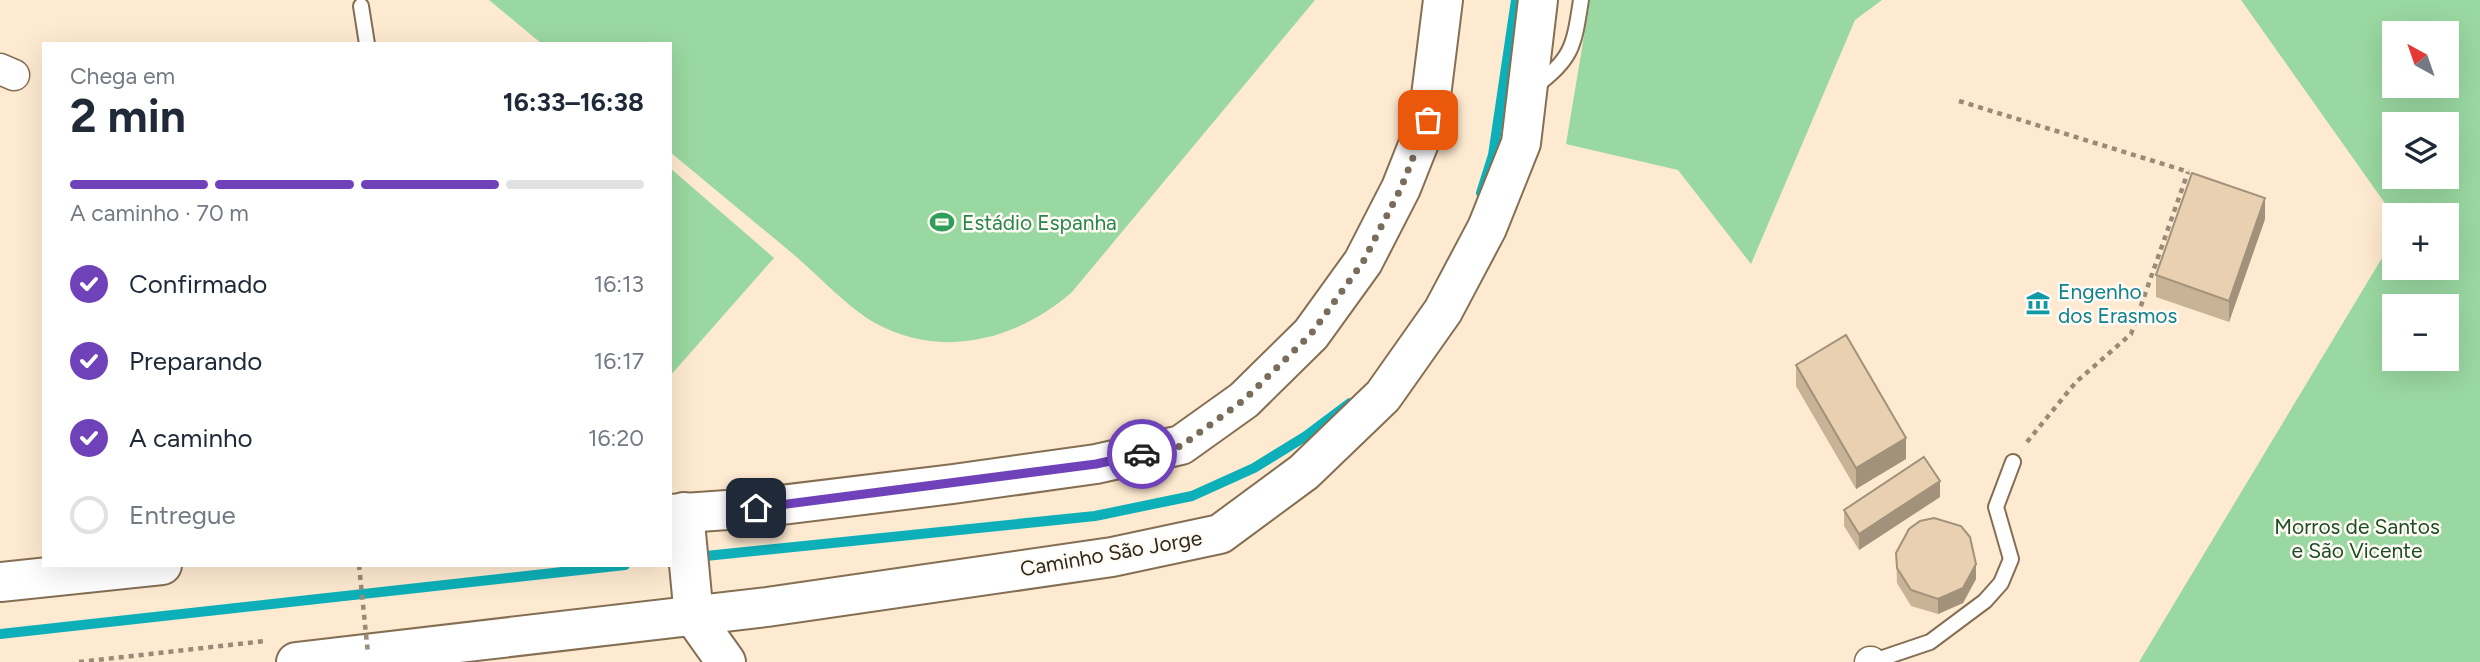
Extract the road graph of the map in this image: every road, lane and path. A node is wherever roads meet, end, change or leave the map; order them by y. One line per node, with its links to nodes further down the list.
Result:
1 (1443, 0): 11 (street)
2 (1538, 0): 6 (street, Caminho São Jorge)
3 (1581, 0): 6 (lane)
4 (361, 6): 5 (lane)
5 (367, 42)
6 (1527, 92): 16 (street, Caminho São Jorge)
7 (1959, 102): 8 (path)
8 (2188, 172): 9 (path); 10 (path)
9 (2201, 177)
10 (2012, 463): 20 (lane)
11 (680, 517): 16 (street)
12 (125, 567): 14 (street)
13 (359, 567): 17 (path, bridge)
14 (69, 570): 15 (street)
15 (0, 582)
16 (694, 617): 17 (street, Caminho São Jorge); 19 (street)
17 (368, 654): 18 (street, Caminho São Jorge)
18 (296, 662)
19 (726, 662)
20 (1871, 662)

